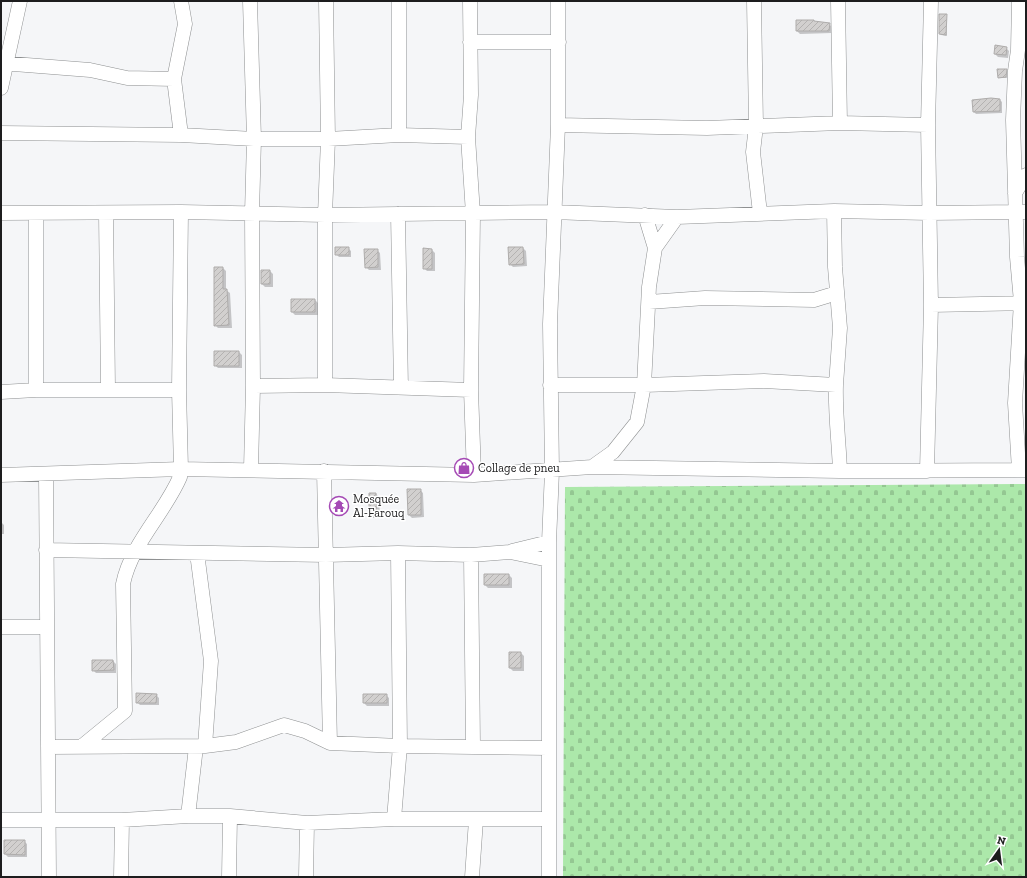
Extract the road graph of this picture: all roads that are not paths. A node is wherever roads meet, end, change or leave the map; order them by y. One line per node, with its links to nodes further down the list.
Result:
1 (20, 1): 14 (street)
2 (181, 1): 15 (street)
3 (250, 1): 25 (street)
4 (326, 1): 26 (street)
5 (399, 1): 23 (street)
6 (470, 1): 12 (street)
7 (558, 1): 13 (street)
8 (754, 1): 20 (street)
9 (838, 1): 17 (street)
10 (931, 1): 19 (street)
11 (1019, 1): 28 (street)
12 (470, 42): 13 (street); 24 (street)
13 (559, 42): 18 (street)
14 (4, 63): 15 (street); 16 (street)
15 (174, 79): 22 (street)
16 (1, 88)
17 (840, 123): 19 (street); 20 (street)
18 (558, 125): 20 (street); 31 (street)
19 (928, 125): 37 (street)
20 (756, 126): 36 (street)
21 (1, 133): 22 (street)
22 (180, 135): 25 (street)
23 (399, 136): 24 (street); 26 (street)
24 (468, 137): 40 (street)
25 (254, 139): 26 (street); 35 (street)
26 (328, 139): 41 (street)
27 (1026, 175): 28 (street)
28 (1014, 193): 32 (street)
29 (834, 211): 36 (street); 37 (street); 45 (street)
30 (181, 212): 34 (street); 35 (street); 58 (street)
31 (554, 212): 40 (street); 42 (street); 51 (street)
32 (1021, 212): 37 (street); 47 (street)
33 (1, 213): 38 (street)
34 (106, 213): 38 (street); 56 (street)
35 (252, 213): 41 (street); 54 (street)
36 (760, 213): 43 (street)
37 (929, 213): 48 (street)
38 (36, 214): 57 (street)
39 (398, 214): 40 (street); 41 (street); 55 (street)
40 (474, 214): 59 (street)
41 (325, 215): 49 (street)
42 (645, 216): 43 (street); 44 (street)
43 (677, 217): 44 (street)
44 (655, 248): 46 (street)
45 (838, 293): 46 (street); 53 (street)
46 (649, 302): 52 (street)
47 (1024, 303): 48 (street); 50 (street)
48 (931, 304): 68 (street)
49 (325, 384): 54 (street); 55 (street)
50 (1021, 384): 64 (street)
51 (550, 385): 52 (street); 66 (street)
52 (644, 385): 53 (street); 61 (street)
53 (836, 385): 67 (street)
54 (253, 386): 63 (street)
55 (401, 388): 59 (street)
56 (108, 389): 57 (street); 58 (street)
57 (36, 390): 60 (street)
58 (178, 390): 62 (street)
59 (471, 390): 71 (street)
60 (1, 392)
61 (592, 467): 66 (street); 67 (street)
62 (181, 469): 63 (street); 69 (street); 74 (street)
63 (251, 469): 65 (street)
64 (1023, 470): 68 (street)
65 (324, 471): 71 (street); 78 (street)
66 (552, 471): 71 (street); 72 (street)
67 (840, 471): 68 (street)
68 (927, 471)
69 (46, 474): 70 (street); 73 (street)
70 (1, 475)
71 (474, 475)
72 (549, 542): 75 (street); 80 (street)
73 (46, 550): 74 (street); 82 (street)
74 (135, 551): 76 (street); 87 (street)
75 (510, 552): 79 (street); 80 (street)
76 (197, 553): 78 (street); 88 (street)
77 (398, 553): 78 (street); 79 (street); 84 (street)
78 (326, 555): 83 (street)
79 (471, 555): 85 (street)
80 (549, 560): 89 (street)
81 (1, 627): 82 (street)
82 (47, 627): 86 (street)
83 (330, 743): 84 (street); 88 (street)
84 (400, 746): 85 (street); 92 (street)
85 (473, 746): 89 (street)
86 (48, 747): 87 (street); 95 (street)
87 (81, 747): 88 (street)
88 (201, 747): 90 (street)
89 (548, 748): 93 (street)
90 (188, 816): 91 (street); 96 (street)
91 (230, 816): 98 (street); 101 (street)
92 (394, 819): 97 (street); 98 (street)
93 (549, 819): 97 (street); 104 (street)
94 (1, 820): 95 (street)
95 (48, 820): 96 (street); 99 (street)
96 (122, 820): 100 (street)
97 (476, 820): 103 (street)
98 (307, 823): 102 (street)
99 (48, 877)
100 (121, 877)
101 (229, 877)
102 (306, 877)
103 (472, 877)
104 (549, 877)

